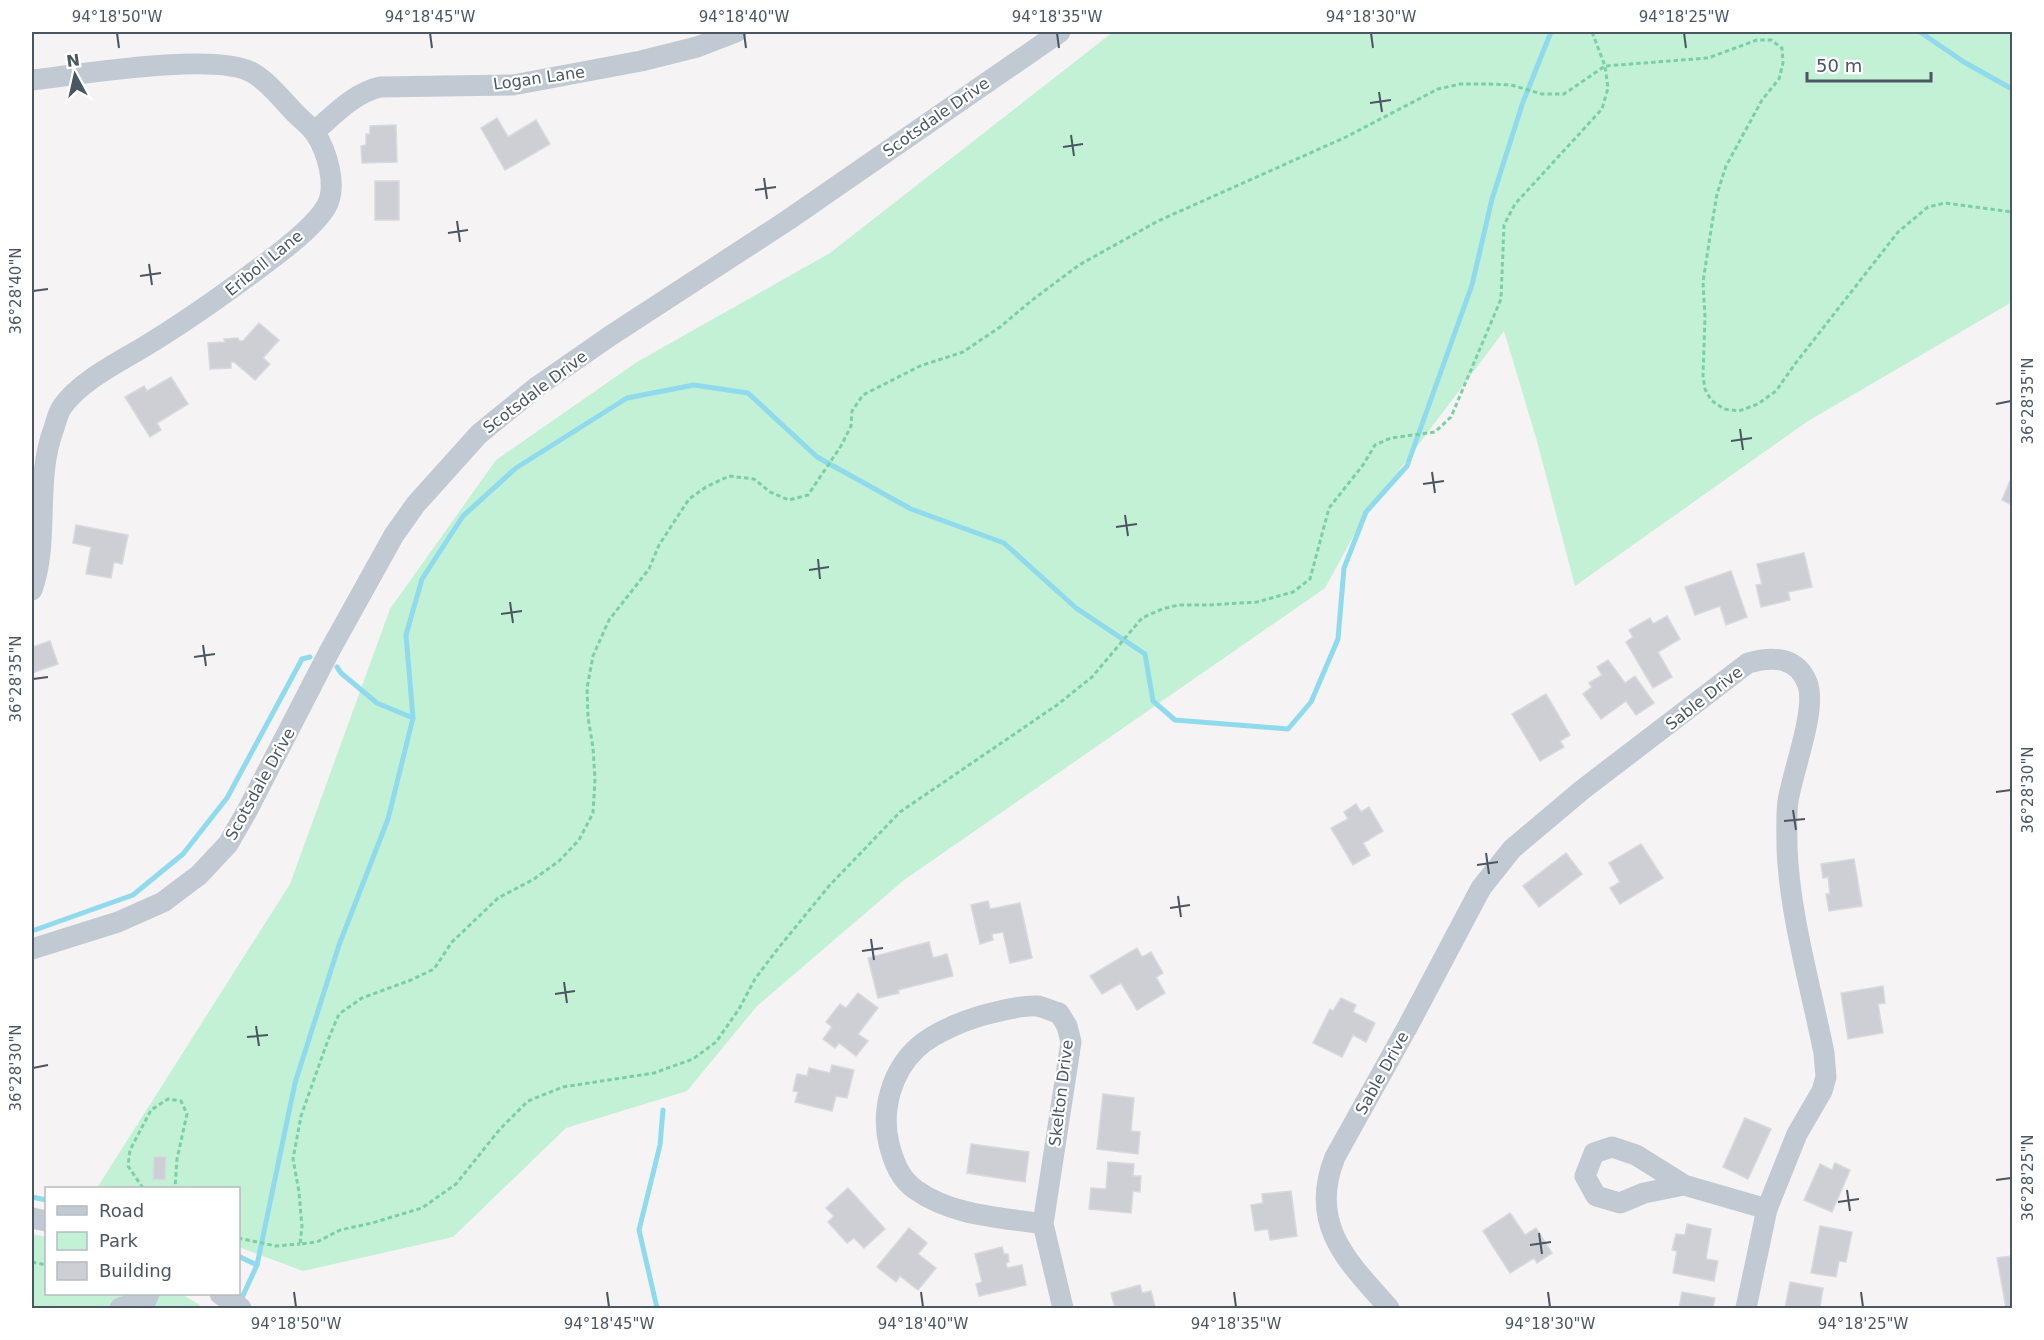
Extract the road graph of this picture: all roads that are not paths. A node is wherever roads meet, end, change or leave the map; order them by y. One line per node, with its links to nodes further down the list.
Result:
1 (736, 32): 4 (street, Logan Lane)
2 (1060, 32): 6 (street, Scotsdale Drive)
3 (32, 80): 4 (street, Eriboll Lane)
4 (314, 132): 5 (street, Eriboll Lane)
5 (32, 590)
6 (32, 949)
7 (1684, 1185): 8 (street)
8 (1767, 1209): 15 (street, Sable Drive); 16 (street, Sable Drive)
9 (1043, 1224): 9 (street, Skelton Drive); 14 (street, Skelton Drive)
10 (223, 1295): 13 (street)
11 (146, 1301): 12 (street)
12 (120, 1308)
13 (242, 1308)
14 (1063, 1308)
15 (1389, 1308)
16 (1746, 1308)

